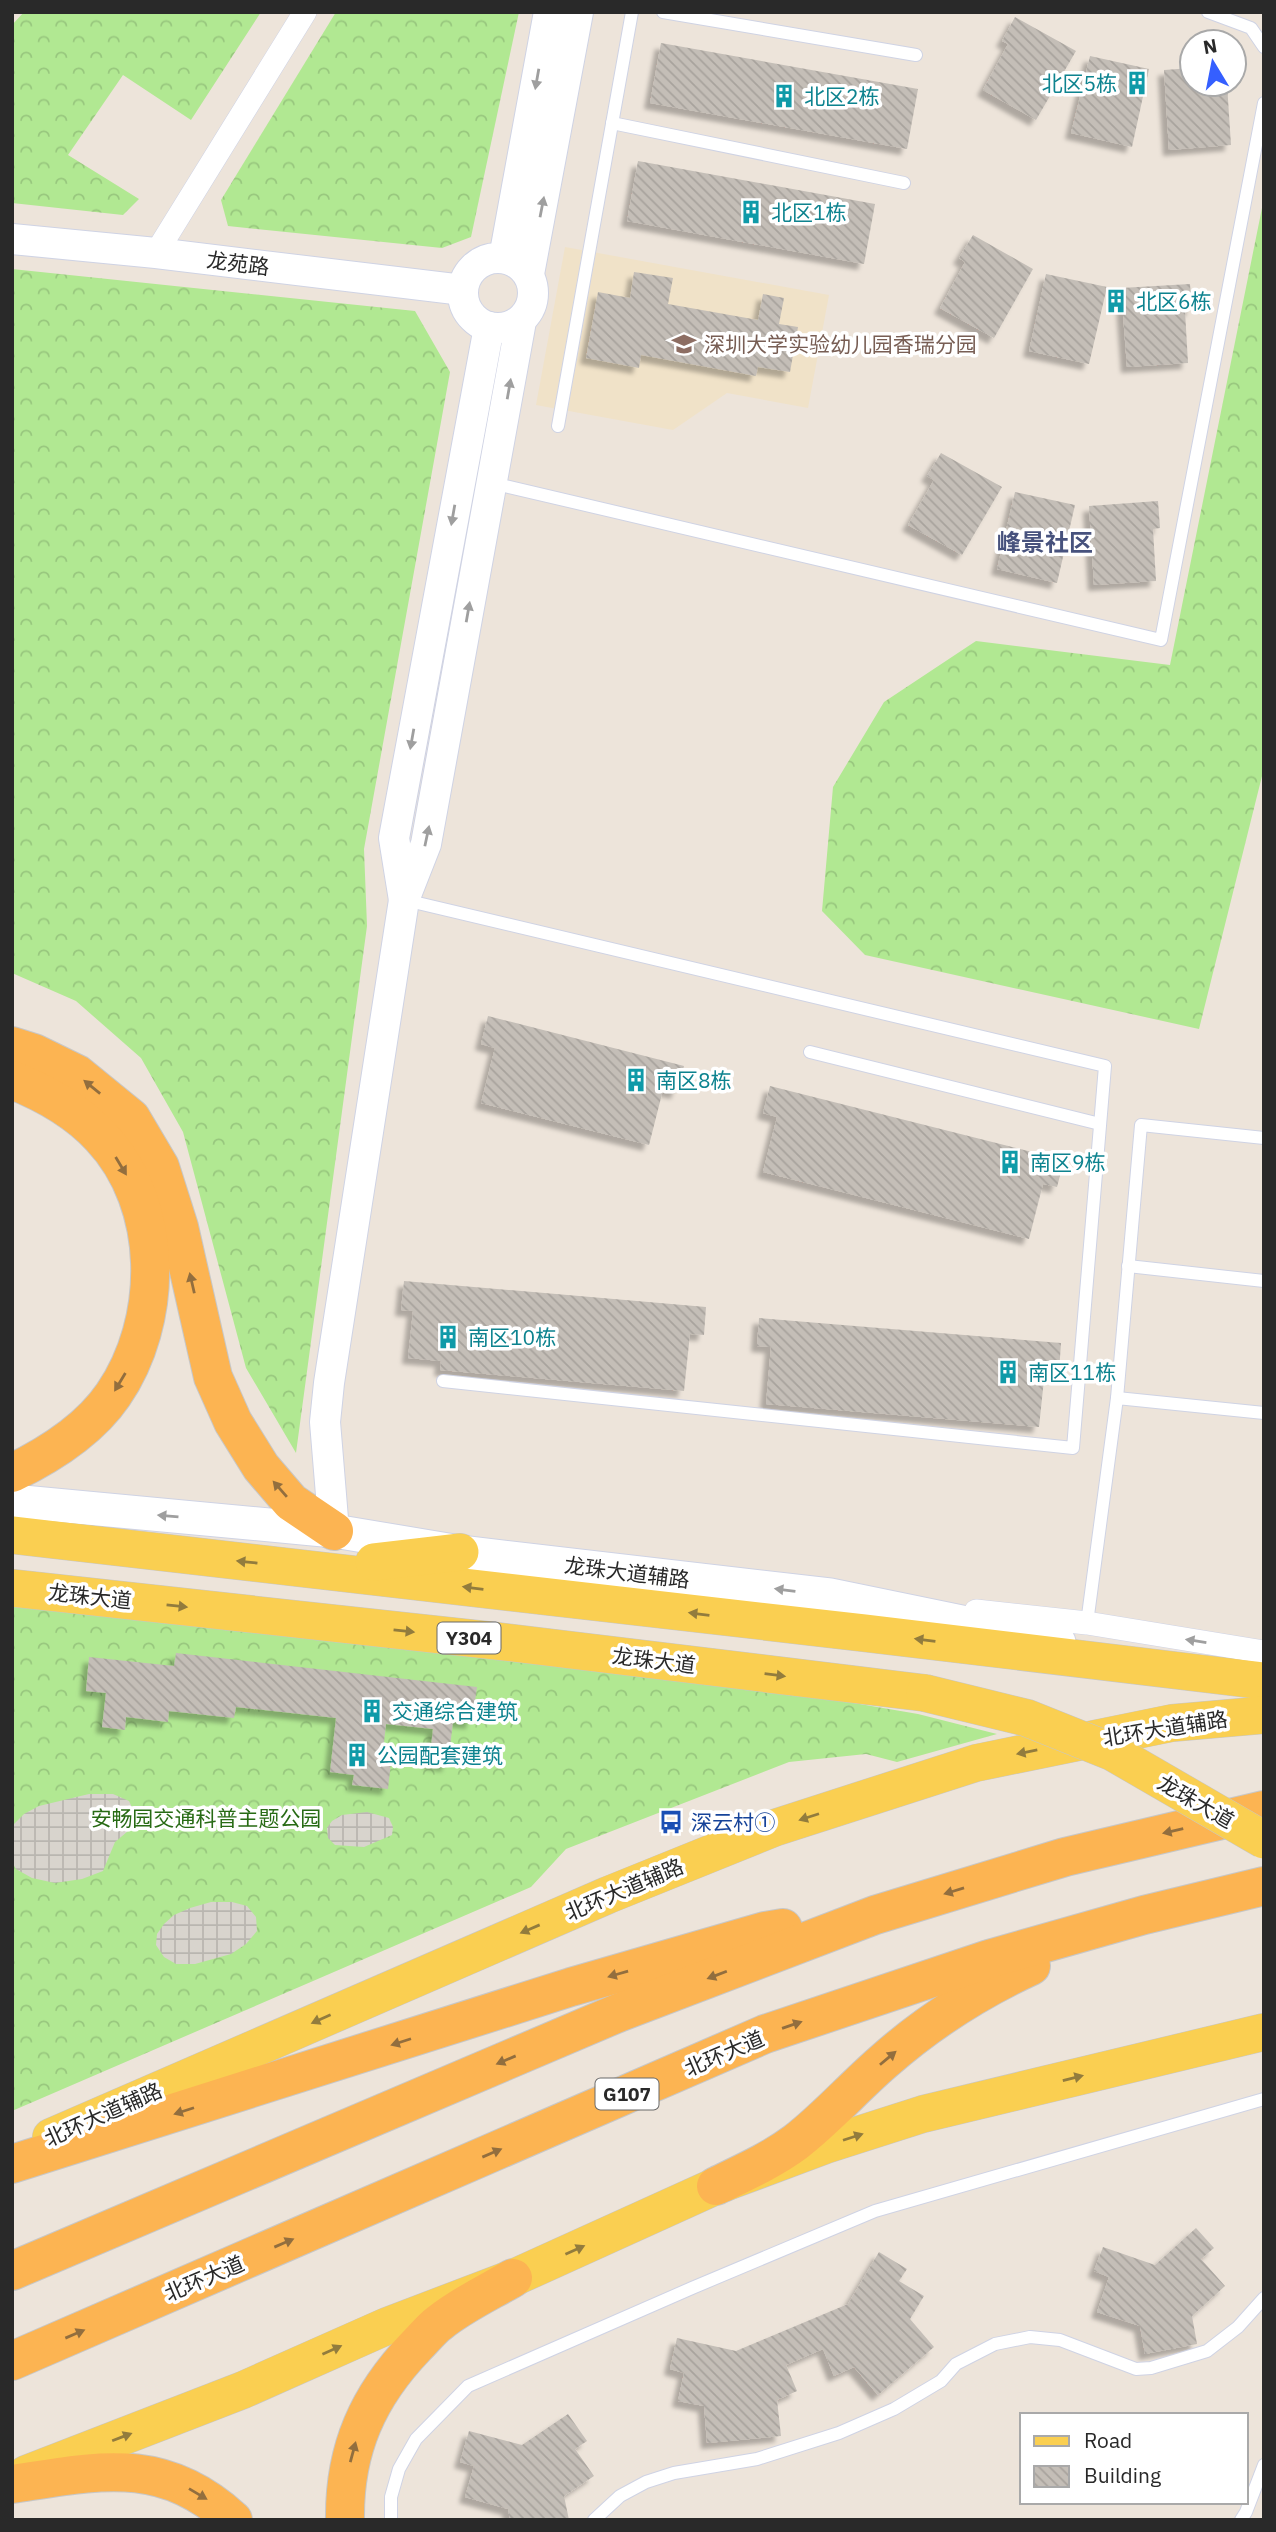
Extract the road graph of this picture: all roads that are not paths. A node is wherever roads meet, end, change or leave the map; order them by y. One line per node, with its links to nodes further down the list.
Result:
1 (305, 12): 13 (street)
2 (549, 12): 14 (street, one-way to 14)
3 (578, 12): 15 (street, one-way to 3)
4 (632, 12): 10 (lane)
5 (663, 12): 8 (lane)
6 (1208, 12): 7 (lane)
7 (1264, 47)
8 (916, 55)
9 (1264, 103): 20 (lane)
10 (612, 123): 11 (lane); 19 (lane)
11 (904, 183)
12 (12, 239): 13 (street, 龙苑路)
13 (156, 253): 16 (street, 龙苑路)
14 (504, 258): 15 (street); 16 (street)
15 (529, 274): 17 (street)
16 (463, 290): 18 (street)
17 (521, 321): 18 (street); 20 (street, one-way to 17)
18 (489, 327): 20 (street)
19 (558, 426)
20 (476, 479): 21 (street)
21 (404, 900): 25 (lane); 34 (street)
22 (12, 1046): 34 (highway, one-way to 22)
23 (810, 1052): 25 (lane)
24 (12, 1080): 32 (highway, one-way to 32)
25 (1100, 1124): 29 (lane)
26 (1264, 1138): 27 (lane)
27 (1128, 1266): 28 (lane); 30 (lane)
28 (1264, 1282)
29 (443, 1381)
30 (1117, 1398): 31 (lane); 40 (lane)
31 (1264, 1413)
32 (12, 1472)
33 (12, 1502): 34 (main road, 龙珠大道辅路, one-way to 33)
34 (334, 1531): 36 (main road, 龙珠大道辅路)
35 (12, 1535): 37 (main road, one-way to 35)
36 (460, 1552): 37 (main road); 39 (main road, 龙珠大道辅路, one-way to 36)
37 (308, 1569): 42 (main road, one-way to 37)
38 (12, 1588): 45 (main road, 龙珠大道 / Y304, one-way to 45, bridge)
39 (830, 1595): 40 (street); 42 (main road, 龙珠大道辅路)
40 (1087, 1623): 41 (street, one-way to 40)
41 (1264, 1652)
42 (1250, 1680)
43 (1264, 1715): 51 (main road, 北环大道辅路, one-way to 51)
44 (1264, 1810): 48 (highway, one-way to 48)
45 (1264, 1840)
46 (1264, 1886): 47 (highway, 北环大道 / G107)
47 (1144, 1914): 53 (highway, one-way to 47); 57 (highway, 北环大道 / G107, one-way to 47)
48 (875, 1915): 52 (highway, one-way to 52); 54 (highway, one-way to 54)
49 (1264, 2032): 53 (main road, one-way to 49)
50 (1264, 2099): 62 (lane)
51 (12, 2154)
52 (12, 2164)
53 (716, 2186): 55 (main road, one-way to 53)
54 (12, 2271)
55 (513, 2278): 59 (main road, one-way to 55); 61 (highway, one-way to 55)
56 (1264, 2298): 63 (lane)
57 (12, 2361)
58 (1264, 2465): 64 (lane)
59 (12, 2481): 60 (highway, one-way to 60)
60 (233, 2520)
61 (345, 2520)
62 (391, 2520)
63 (594, 2520)
64 (1241, 2520)

